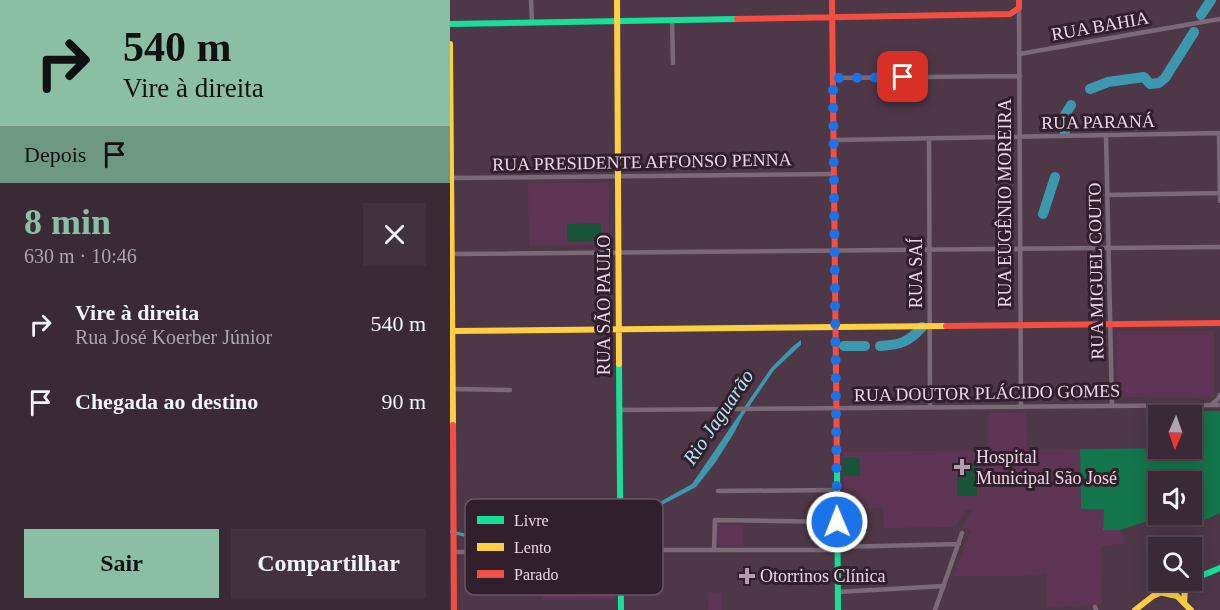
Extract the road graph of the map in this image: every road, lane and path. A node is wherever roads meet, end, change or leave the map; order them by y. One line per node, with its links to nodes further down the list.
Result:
1 (531, 0): 12 (street)
2 (617, 0): 10 (main road, RUA SÃO PAULO)
3 (832, 0): 7 (main road)
4 (1019, 0): 5 (main road, RUA EUGÊNIO MOREIRA)
5 (1019, 9): 6 (main road); 11 (street, RUA EUGÊNIO MOREIRA)
6 (1010, 15): 7 (main road); 11 (street)
7 (832, 17): 9 (main road); 18 (main road)
8 (1220, 19): 15 (street, RUA BAHIA)
9 (672, 20): 10 (main road); 16 (street)
10 (617, 21): 12 (main road); 26 (main road, RUA SÃO PAULO)
11 (1019, 21): 15 (street, RUA EUGÊNIO MOREIRA)
12 (532, 22): 13 (main road)
13 (450, 24)
14 (450, 44): 27 (main road)
15 (1019, 54): 17 (street, RUA EUGÊNIO MOREIRA)
16 (673, 63)
17 (1020, 76): 18 (street); 21 (street, RUA EUGÊNIO MOREIRA)
18 (833, 78): 23 (main road)
19 (1219, 133): 20 (street, RUA PARANÁ); 24 (street)
20 (1106, 135): 21 (street, RUA PARANÁ); 29 (street, RUA MIGUEL COUTO)
21 (1020, 137): 22 (street, RUA PARANÁ); 34 (street, RUA EUGÊNIO MOREIRA)
22 (929, 138): 23 (street, RUA PARANÁ); 33 (street, RUA SAÍ)
23 (834, 140): 25 (main road)
24 (1220, 158): 28 (street)
25 (834, 174): 26 (street, RUA PRESIDENTE AFFONSO PENNA); 35 (main road)
26 (618, 176): 27 (street, RUA PRESIDENTE AFFONSO PENNA); 36 (main road, RUA SÃO PAULO)
27 (451, 178): 37 (main road)
28 (1220, 194): 29 (street); 30 (street)
29 (1107, 195): 32 (street, RUA MIGUEL COUTO)
30 (1220, 201)
31 (1220, 247): 32 (street)
32 (1108, 248): 34 (street); 39 (street, RUA MIGUEL COUTO)
33 (930, 249): 34 (street); 35 (street); 41 (street, RUA SAÍ)
34 (1021, 249): 40 (street, RUA EUGÊNIO MOREIRA)
35 (834, 250): 36 (street); 42 (main road)
36 (619, 252): 37 (street); 43 (main road, RUA SÃO PAULO)
37 (451, 254): 44 (main road)
38 (1220, 323): 39 (main road)
39 (1110, 324): 40 (main road); 51 (street, RUA MIGUEL COUTO)
40 (1021, 325): 41 (main road); 50 (street, RUA EUGÊNIO MOREIRA)
41 (930, 326): 42 (main road); 52 (street, RUA SAÍ)
42 (835, 327): 43 (main road); 53 (main road)
43 (619, 330): 44 (main road); 54 (main road, RUA SÃO PAULO)
44 (451, 331): 45 (main road)
45 (452, 389): 46 (street); 64 (main road)
46 (510, 390)
47 (1220, 395): 48 (street)
48 (1211, 405): 49 (street, RUA DOUTOR PLÁCIDO GOMES); 51 (street, RUA DOUTOR PLÁCIDO GOMES)
49 (1220, 405)
50 (1022, 406): 51 (street, RUA DOUTOR PLÁCIDO GOMES); 52 (street, RUA DOUTOR PLÁCIDO GOMES)
51 (1112, 406)
52 (930, 407): 53 (street, RUA DOUTOR PLÁCIDO GOMES)
53 (836, 408): 54 (street, RUA DOUTOR PLÁCIDO GOMES); 55 (main road)
54 (620, 410): 57 (main road, RUA SÃO PAULO)
55 (837, 490): 56 (street); 58 (main road)
56 (718, 491)
57 (620, 499)
58 (837, 522): 61 (main road); 63 (street)
59 (962, 533): 60 (street)
60 (959, 544): 61 (street); 68 (street)
61 (837, 548): 63 (street); 70 (main road)
62 (663, 550): 63 (street)
63 (714, 550)
64 (453, 552): 65 (street); 73 (main road)
65 (465, 552)
66 (1220, 568): 67 (main road)
67 (1202, 575)
68 (944, 586): 70 (street); 75 (street)
69 (1185, 591): 72 (main road)
70 (838, 592): 74 (main road)
71 (1161, 592): 72 (main road); 76 (main road)
72 (1184, 603): 77 (main road)
73 (454, 610)
74 (838, 610)
75 (935, 610)
76 (1135, 610)
77 (1191, 610)

